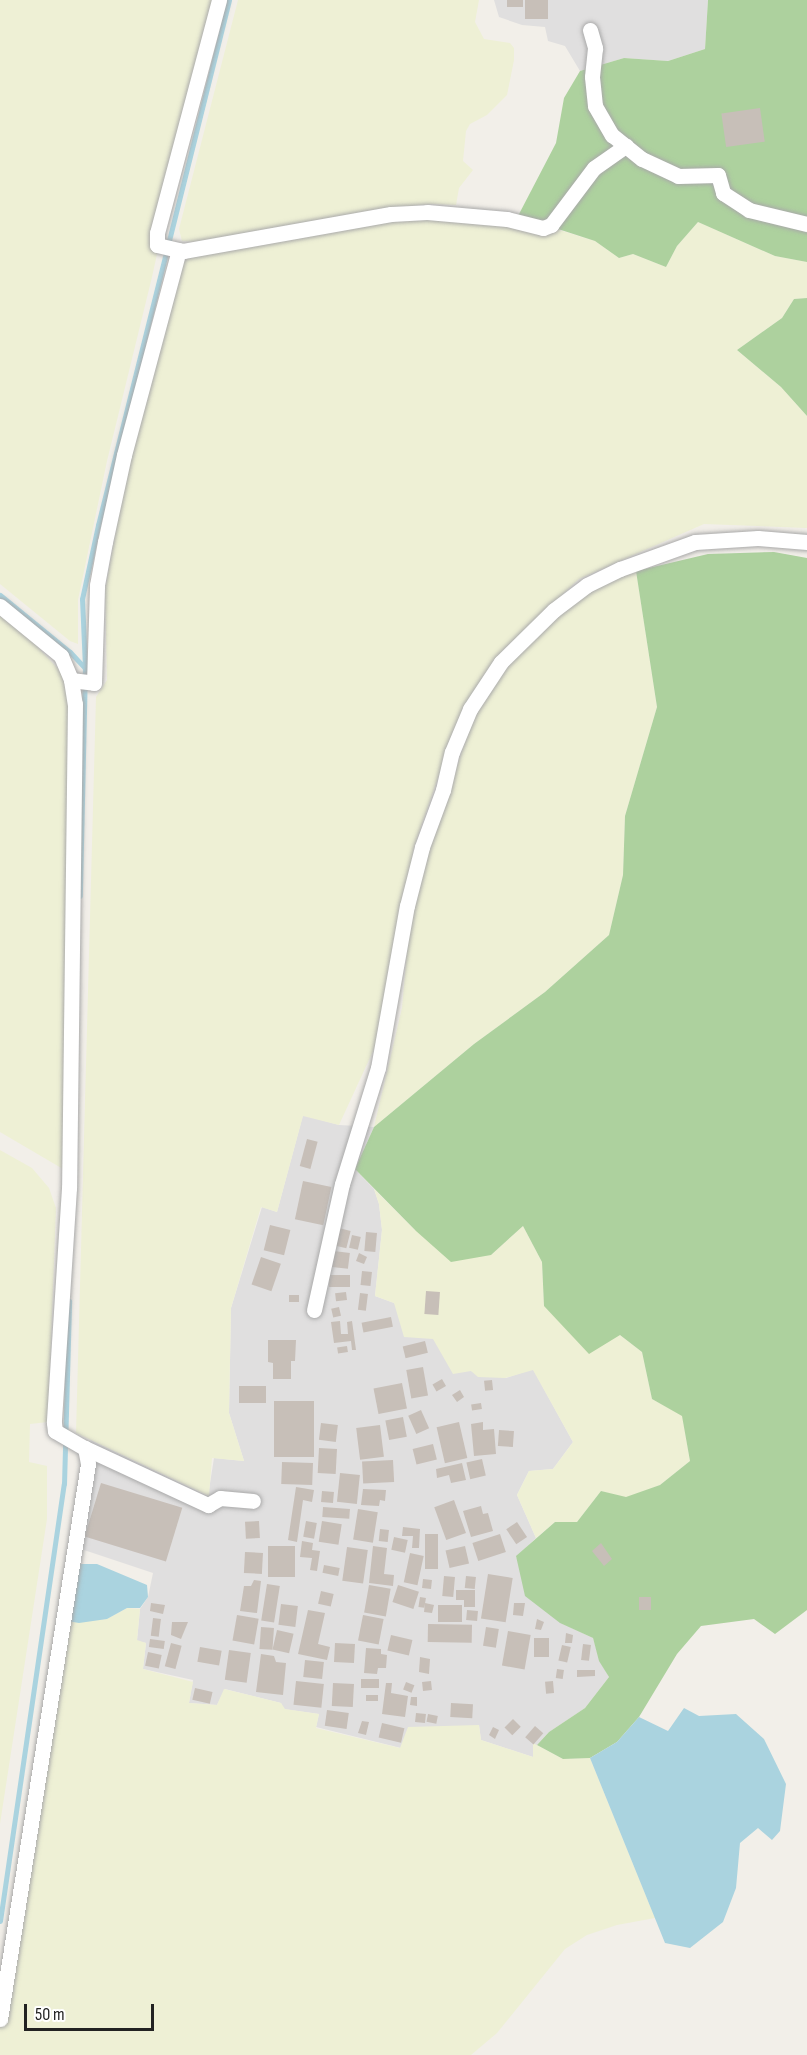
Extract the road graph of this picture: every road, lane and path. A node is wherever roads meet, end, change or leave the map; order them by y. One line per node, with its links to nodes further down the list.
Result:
1 (219, 0): 5 (street)
2 (590, 30): 3 (street)
3 (626, 146): 4 (street); 5 (street)
4 (807, 224)
5 (177, 249): 8 (street)
6 (807, 542): 9 (street)
7 (0, 606): 8 (street)
8 (74, 680): 10 (street)
9 (314, 1310)
10 (79, 1445): 11 (street); 12 (street)
11 (253, 1501)
12 (0, 2019)

